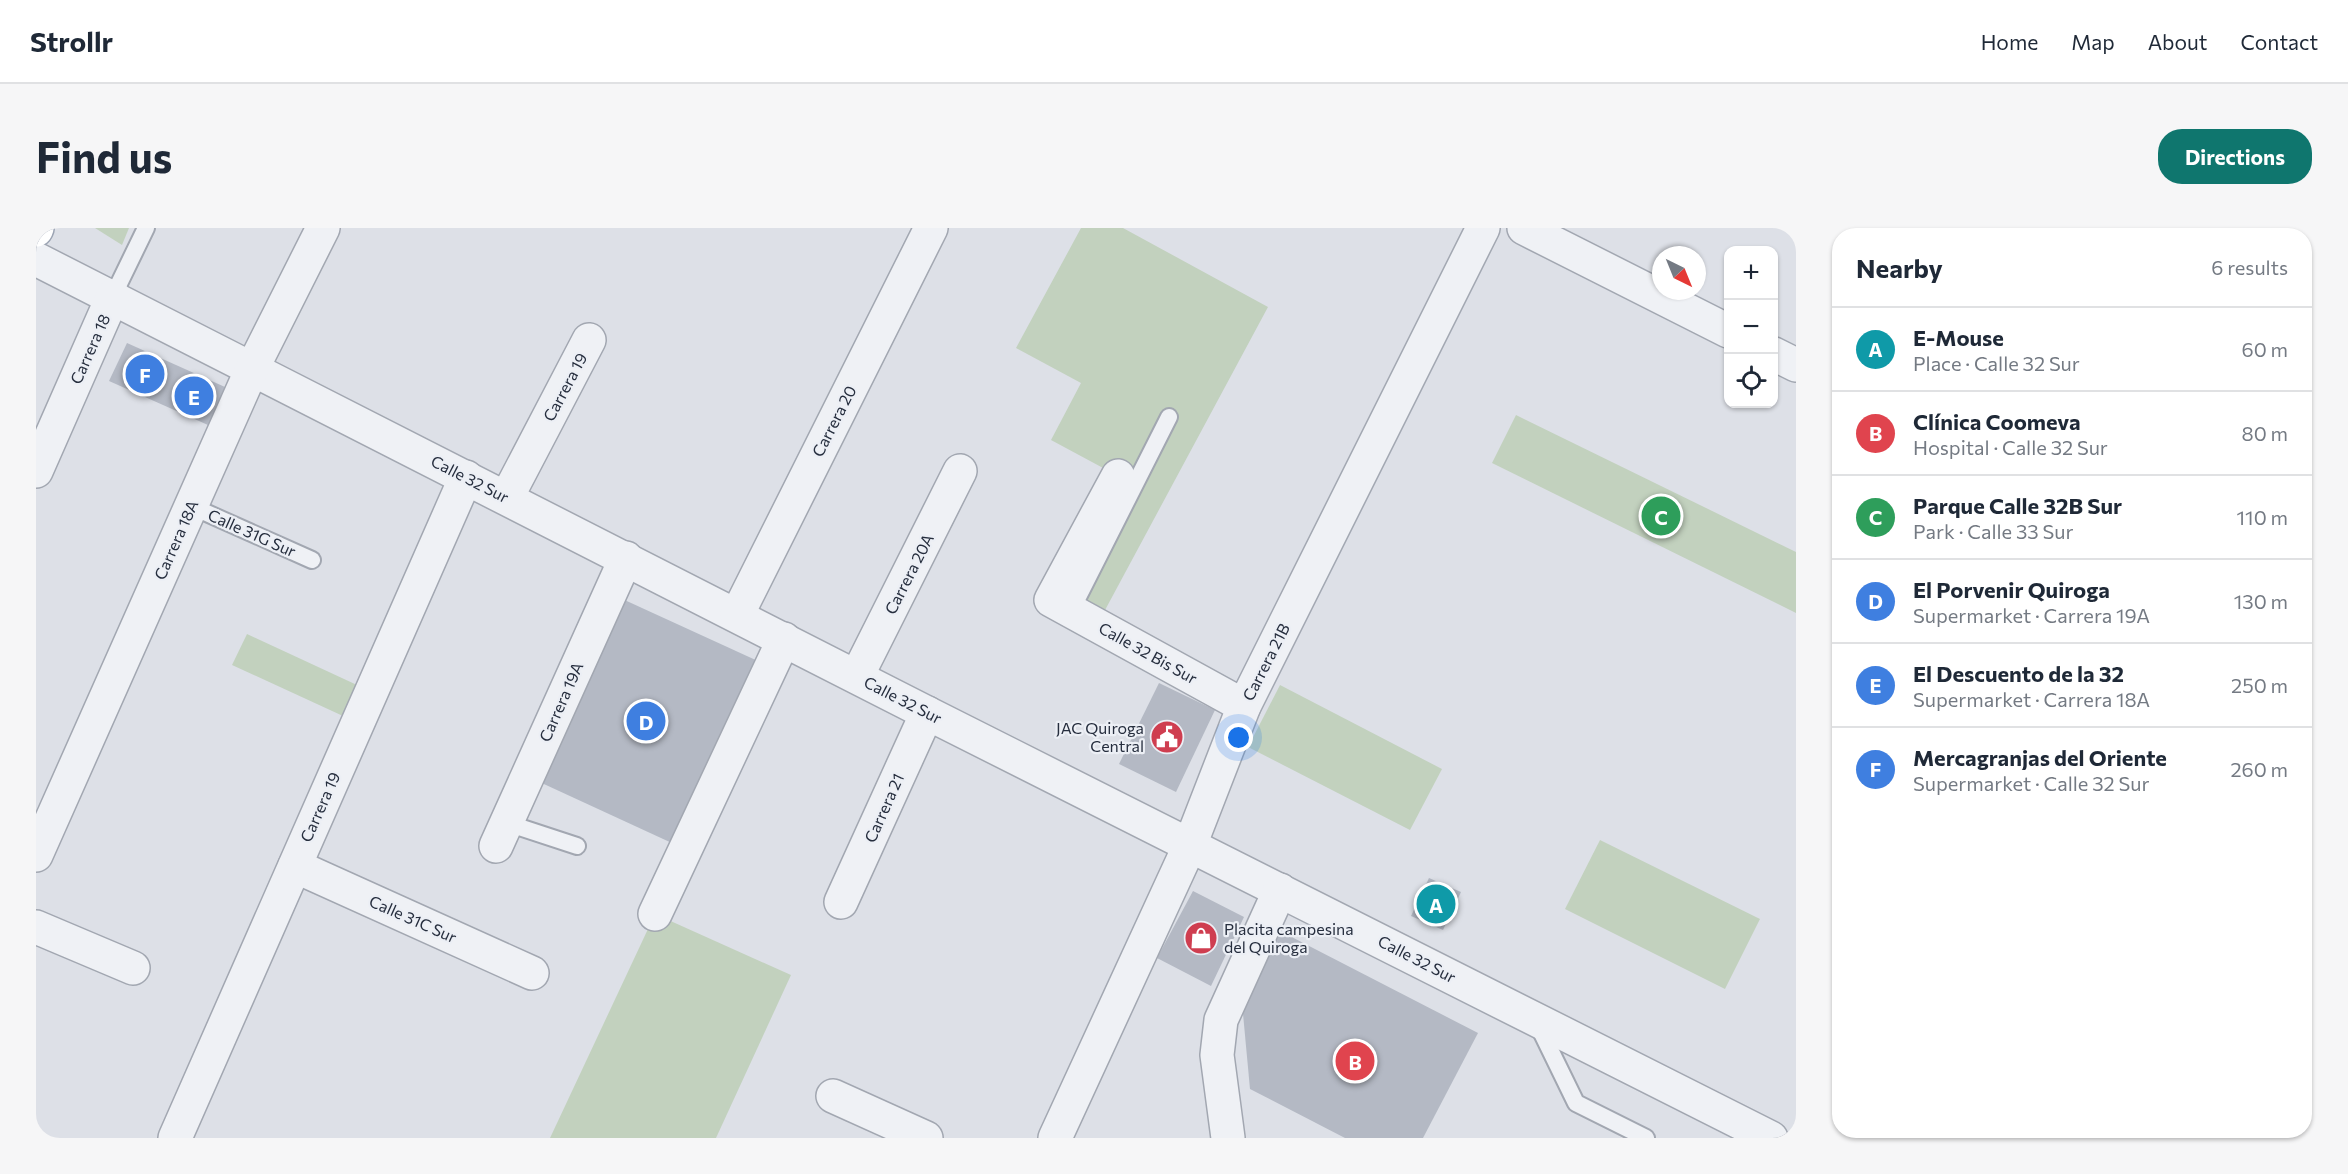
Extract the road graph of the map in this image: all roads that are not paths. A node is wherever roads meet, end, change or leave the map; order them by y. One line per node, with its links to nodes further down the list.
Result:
1 (146, 228): 7 (lane, Carrera 18)
2 (322, 228): 12 (street, Carrera 18A)
3 (931, 228): 23 (street, Carrera 20)
4 (1484, 228): 26 (street, Carrera 21B)
5 (1524, 228): 8 (street)
6 (36, 259): 7 (street, Calle 32 Sur)
7 (113, 296): 12 (street, Calle 32 Sur); 14 (street, Carrera 18)
8 (1724, 329)
9 (589, 340): 18 (street, Carrera 19)
10 (1778, 356): 11 (street)
11 (1796, 365)
12 (252, 369): 17 (street, Calle 32 Sur); 19 (street, Carrera 18A)
13 (1169, 417): 22 (lane)
14 (36, 471)
15 (960, 471): 25 (street, Carrera 20A)
16 (1118, 476): 22 (street)
17 (466, 477): 18 (street, Calle 32 Sur); 32 (street, Carrera 19)
18 (507, 498): 20 (street, Calle 32 Sur)
19 (191, 506): 21 (lane, Calle 31G Sur); 31 (street, Carrera 18A)
20 (626, 558): 23 (street, Calle 32 Sur); 28 (street, Carrera 19A)
21 (312, 560)
22 (1061, 605): 26 (street, Calle 32 Bis Sur)
23 (736, 615): 24 (street, Calle 32 Sur)
24 (784, 639): 25 (street, Calle 32 Sur); 35 (street)
25 (857, 676): 27 (street, Calle 32 Sur)
26 (1244, 706): 29 (street, Carrera 21B)
27 (927, 713): 29 (street, Calle 32 Sur); 34 (street, Carrera 21)
28 (501, 835): 30 (lane)
29 (1190, 845): 33 (street, Calle 32 Sur); 43 (street, Carrera 21B)
30 (577, 846)
31 (36, 855)
32 (295, 866): 38 (street, Calle 31C Sur); 41 (street, Carrera 19)
33 (1280, 890): 39 (street, Calle 32 Sur); 44 (street)
34 (841, 902)
35 (655, 914)
36 (36, 927): 37 (street)
37 (133, 968)
38 (532, 973)
39 (1535, 1018): 45 (lane); 46 (street, Calle 32 Sur)
40 (833, 1096): 42 (street)
41 (176, 1138)
42 (926, 1138)
43 (1055, 1138)
44 (1228, 1138)
45 (1646, 1138)
46 (1771, 1138)

